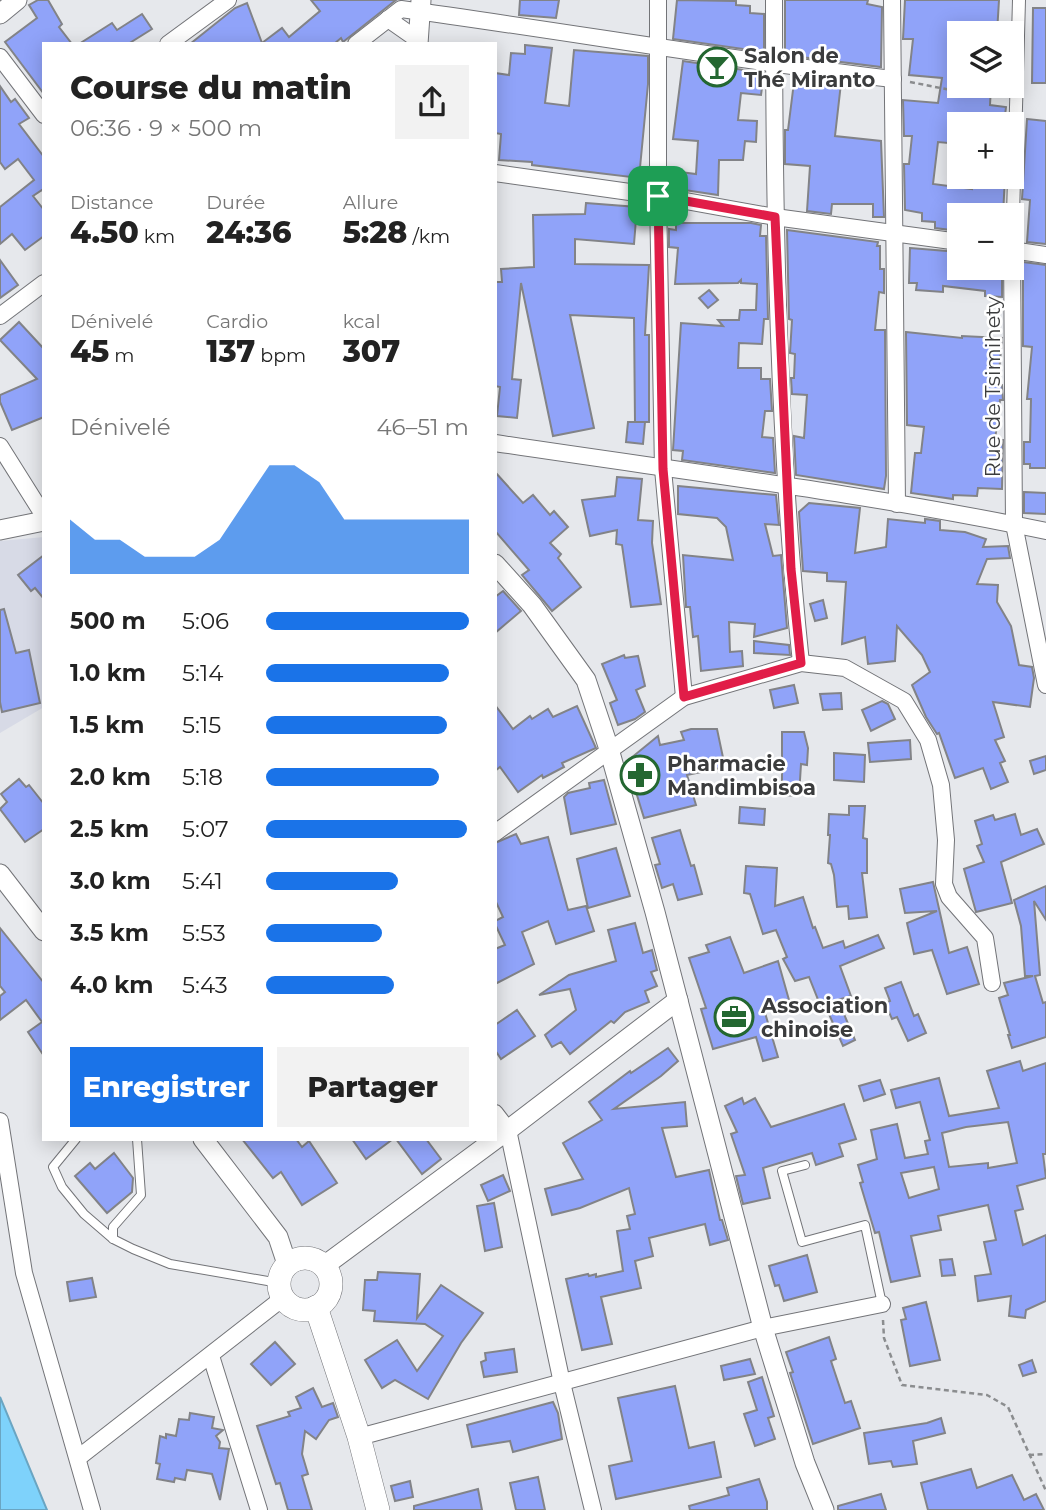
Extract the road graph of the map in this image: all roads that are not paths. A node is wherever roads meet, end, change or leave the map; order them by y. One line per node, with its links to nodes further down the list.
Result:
1 (17, 0): 8 (street)
2 (228, 0): 10 (street)
3 (658, 0): 13 (street)
4 (774, 0): 15 (street)
5 (892, 0): 16 (street)
6 (1019, 0): 20 (street)
7 (420, 6): 9 (street); 12 (street); 13 (street)
8 (0, 14)
9 (388, 19): 11 (street); 12 (street)
10 (171, 42)
11 (359, 42)
12 (418, 42)
13 (658, 46): 15 (street); 19 (street)
14 (0, 57): 17 (street)
15 (774, 65): 16 (street); 21 (street)
16 (893, 79): 22 (street)
17 (42, 112)
18 (497, 173): 19 (street)
19 (658, 196): 21 (street); 31 (street)
20 (1013, 203)
21 (775, 217): 22 (street); 32 (street)
22 (894, 232): 23 (street); 33 (street)
23 (947, 240)
24 (1024, 252): 25 (street)
25 (1046, 255)
26 (1012, 280): 35 (street, Rue de Tsimihety)
27 (42, 284): 28 (street)
28 (0, 316)
29 (497, 443): 31 (street)
30 (0, 446): 34 (street)
31 (663, 469): 32 (street); 41 (street)
32 (787, 484): 33 (street); 39 (street)
33 (897, 505): 35 (street)
34 (42, 509): 36 (street)
35 (1014, 524): 37 (street); 40 (street, Rue de Tsimihety)
36 (0, 530)
37 (1046, 531)
38 (497, 566): 42 (street)
39 (801, 663): 41 (street); 46 (street)
40 (1046, 685)
41 (684, 697): 42 (street)
42 (609, 749): 43 (street); 47 (street)
43 (497, 832)
44 (0, 874): 45 (street)
45 (42, 928)
46 (992, 983)
47 (678, 1000): 50 (street); 62 (street)
48 (497, 1116): 50 (street)
49 (0, 1121): 66 (street)
50 (508, 1130): 51 (street); 64 (street)
51 (497, 1138)
52 (74, 1141): 57 (lane)
53 (137, 1141): 57 (lane)
54 (204, 1141): 59 (street)
55 (493, 1141): 58 (street)
56 (805, 1165): 60 (lane)
57 (113, 1239): 59 (lane)
58 (324, 1266): 59 (main road); 61 (main road)
59 (283, 1282): 61 (main road); 63 (street)
60 (881, 1304): 62 (street)
61 (316, 1307): 65 (main road)
62 (763, 1328): 64 (street); 71 (street)
63 (211, 1356): 66 (street); 68 (street)
64 (562, 1383): 65 (street); 70 (street)
65 (359, 1437): 69 (main road)
66 (78, 1458): 67 (street)
67 (92, 1510)
68 (259, 1510)
69 (378, 1510)
70 (593, 1510)
71 (824, 1510)

